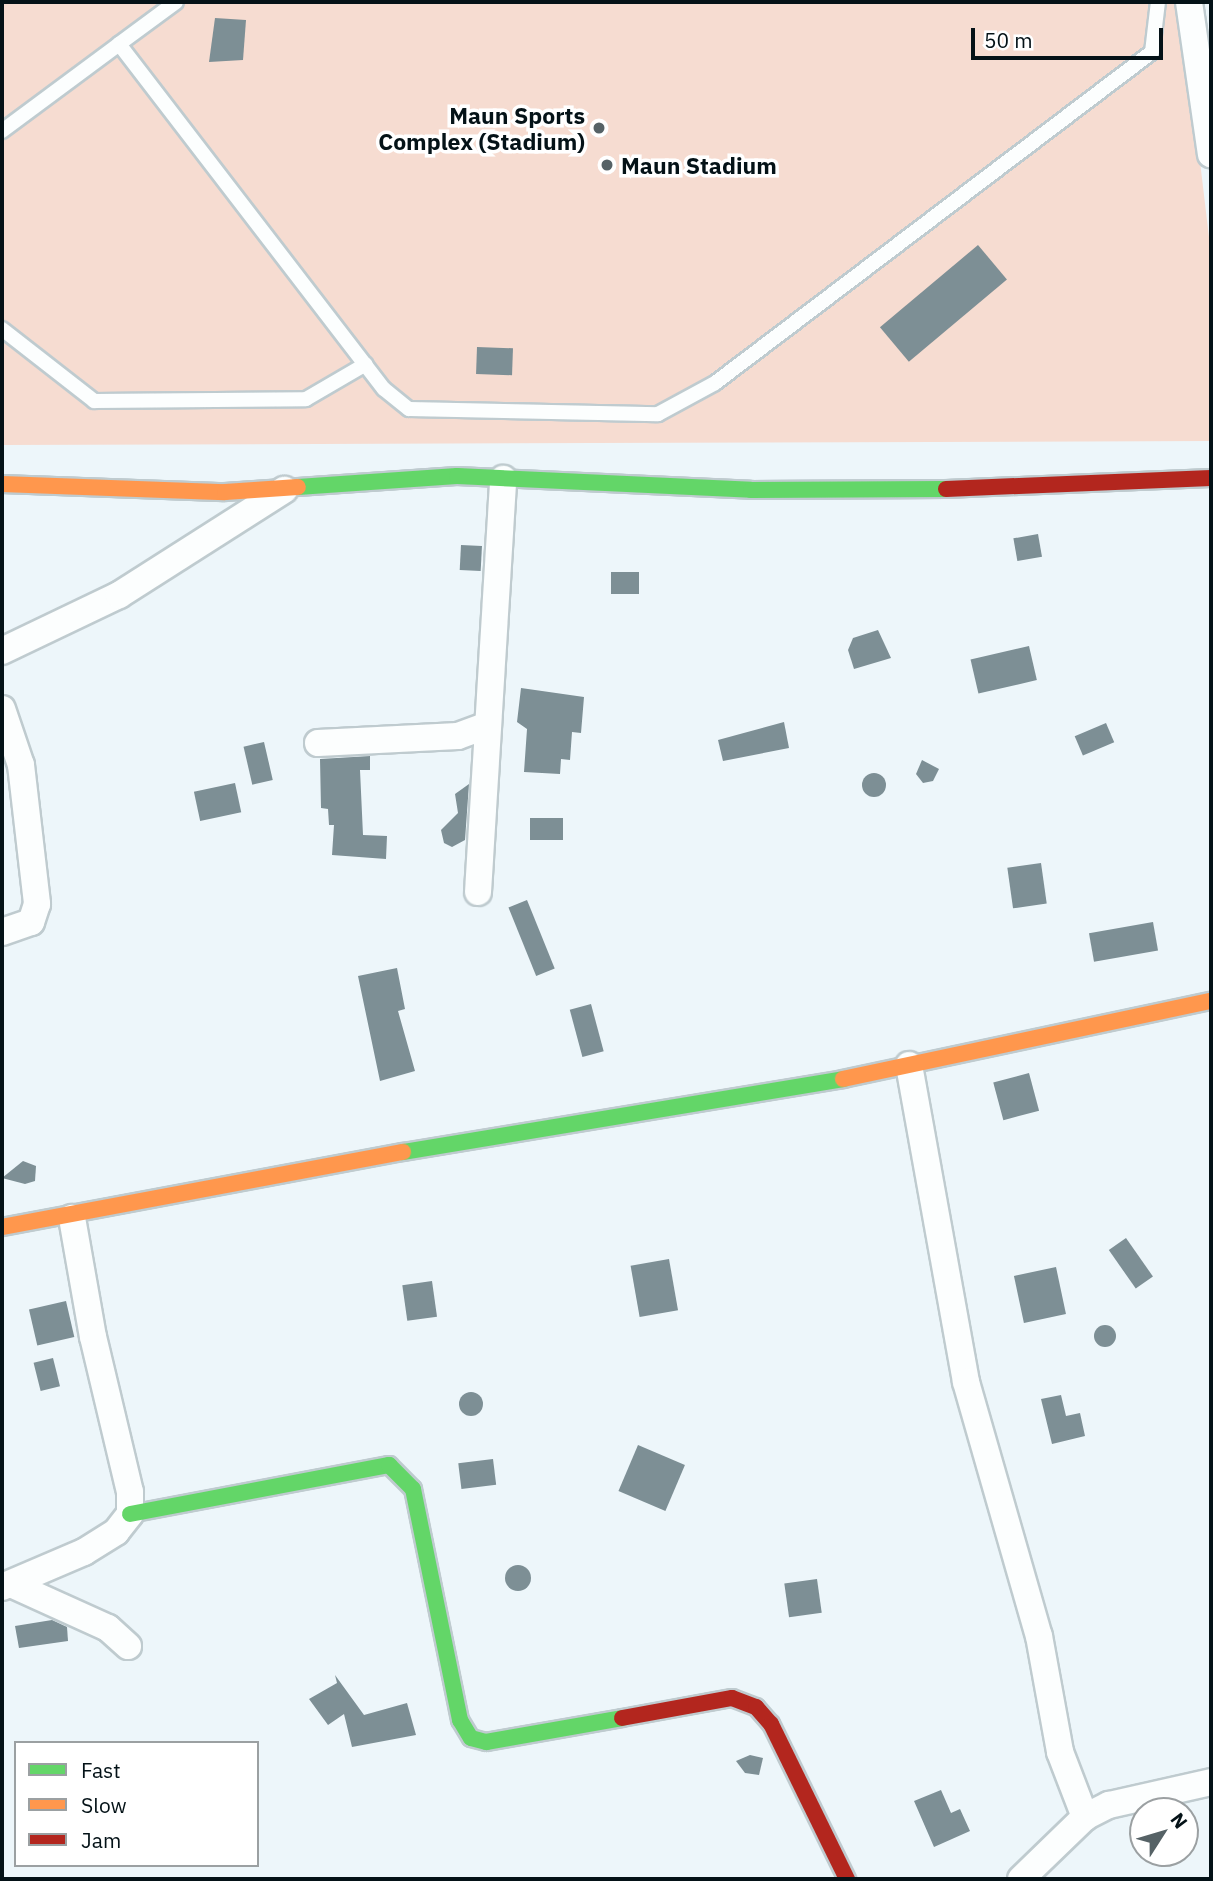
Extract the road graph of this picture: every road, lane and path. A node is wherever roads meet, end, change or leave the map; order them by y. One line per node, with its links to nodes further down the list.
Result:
1 (176, 2): 4 (lane)
2 (1157, 2): 8 (lane)
3 (1189, 2): 6 (street)
4 (119, 44): 5 (lane); 8 (lane)
5 (2, 131)
6 (1211, 154)
7 (2, 329): 8 (lane)
8 (366, 365)
9 (1211, 478): 10 (street)
10 (503, 479): 12 (street); 15 (street)
11 (2, 484): 12 (street)
12 (285, 489): 13 (street)
13 (2, 651)
14 (2, 709): 18 (street)
15 (485, 726): 16 (street); 17 (street)
16 (318, 743)
17 (478, 892)
18 (2, 932)
19 (1211, 1001): 20 (street)
20 (909, 1065): 21 (street); 27 (street)
21 (72, 1218): 22 (street); 23 (street)
22 (2, 1227)
23 (130, 1514): 24 (street); 28 (street)
24 (7, 1586): 25 (street)
25 (128, 1646)
26 (1211, 1782): 27 (street)
27 (1085, 1817): 29 (street)
28 (847, 1879)
29 (1021, 1879)

